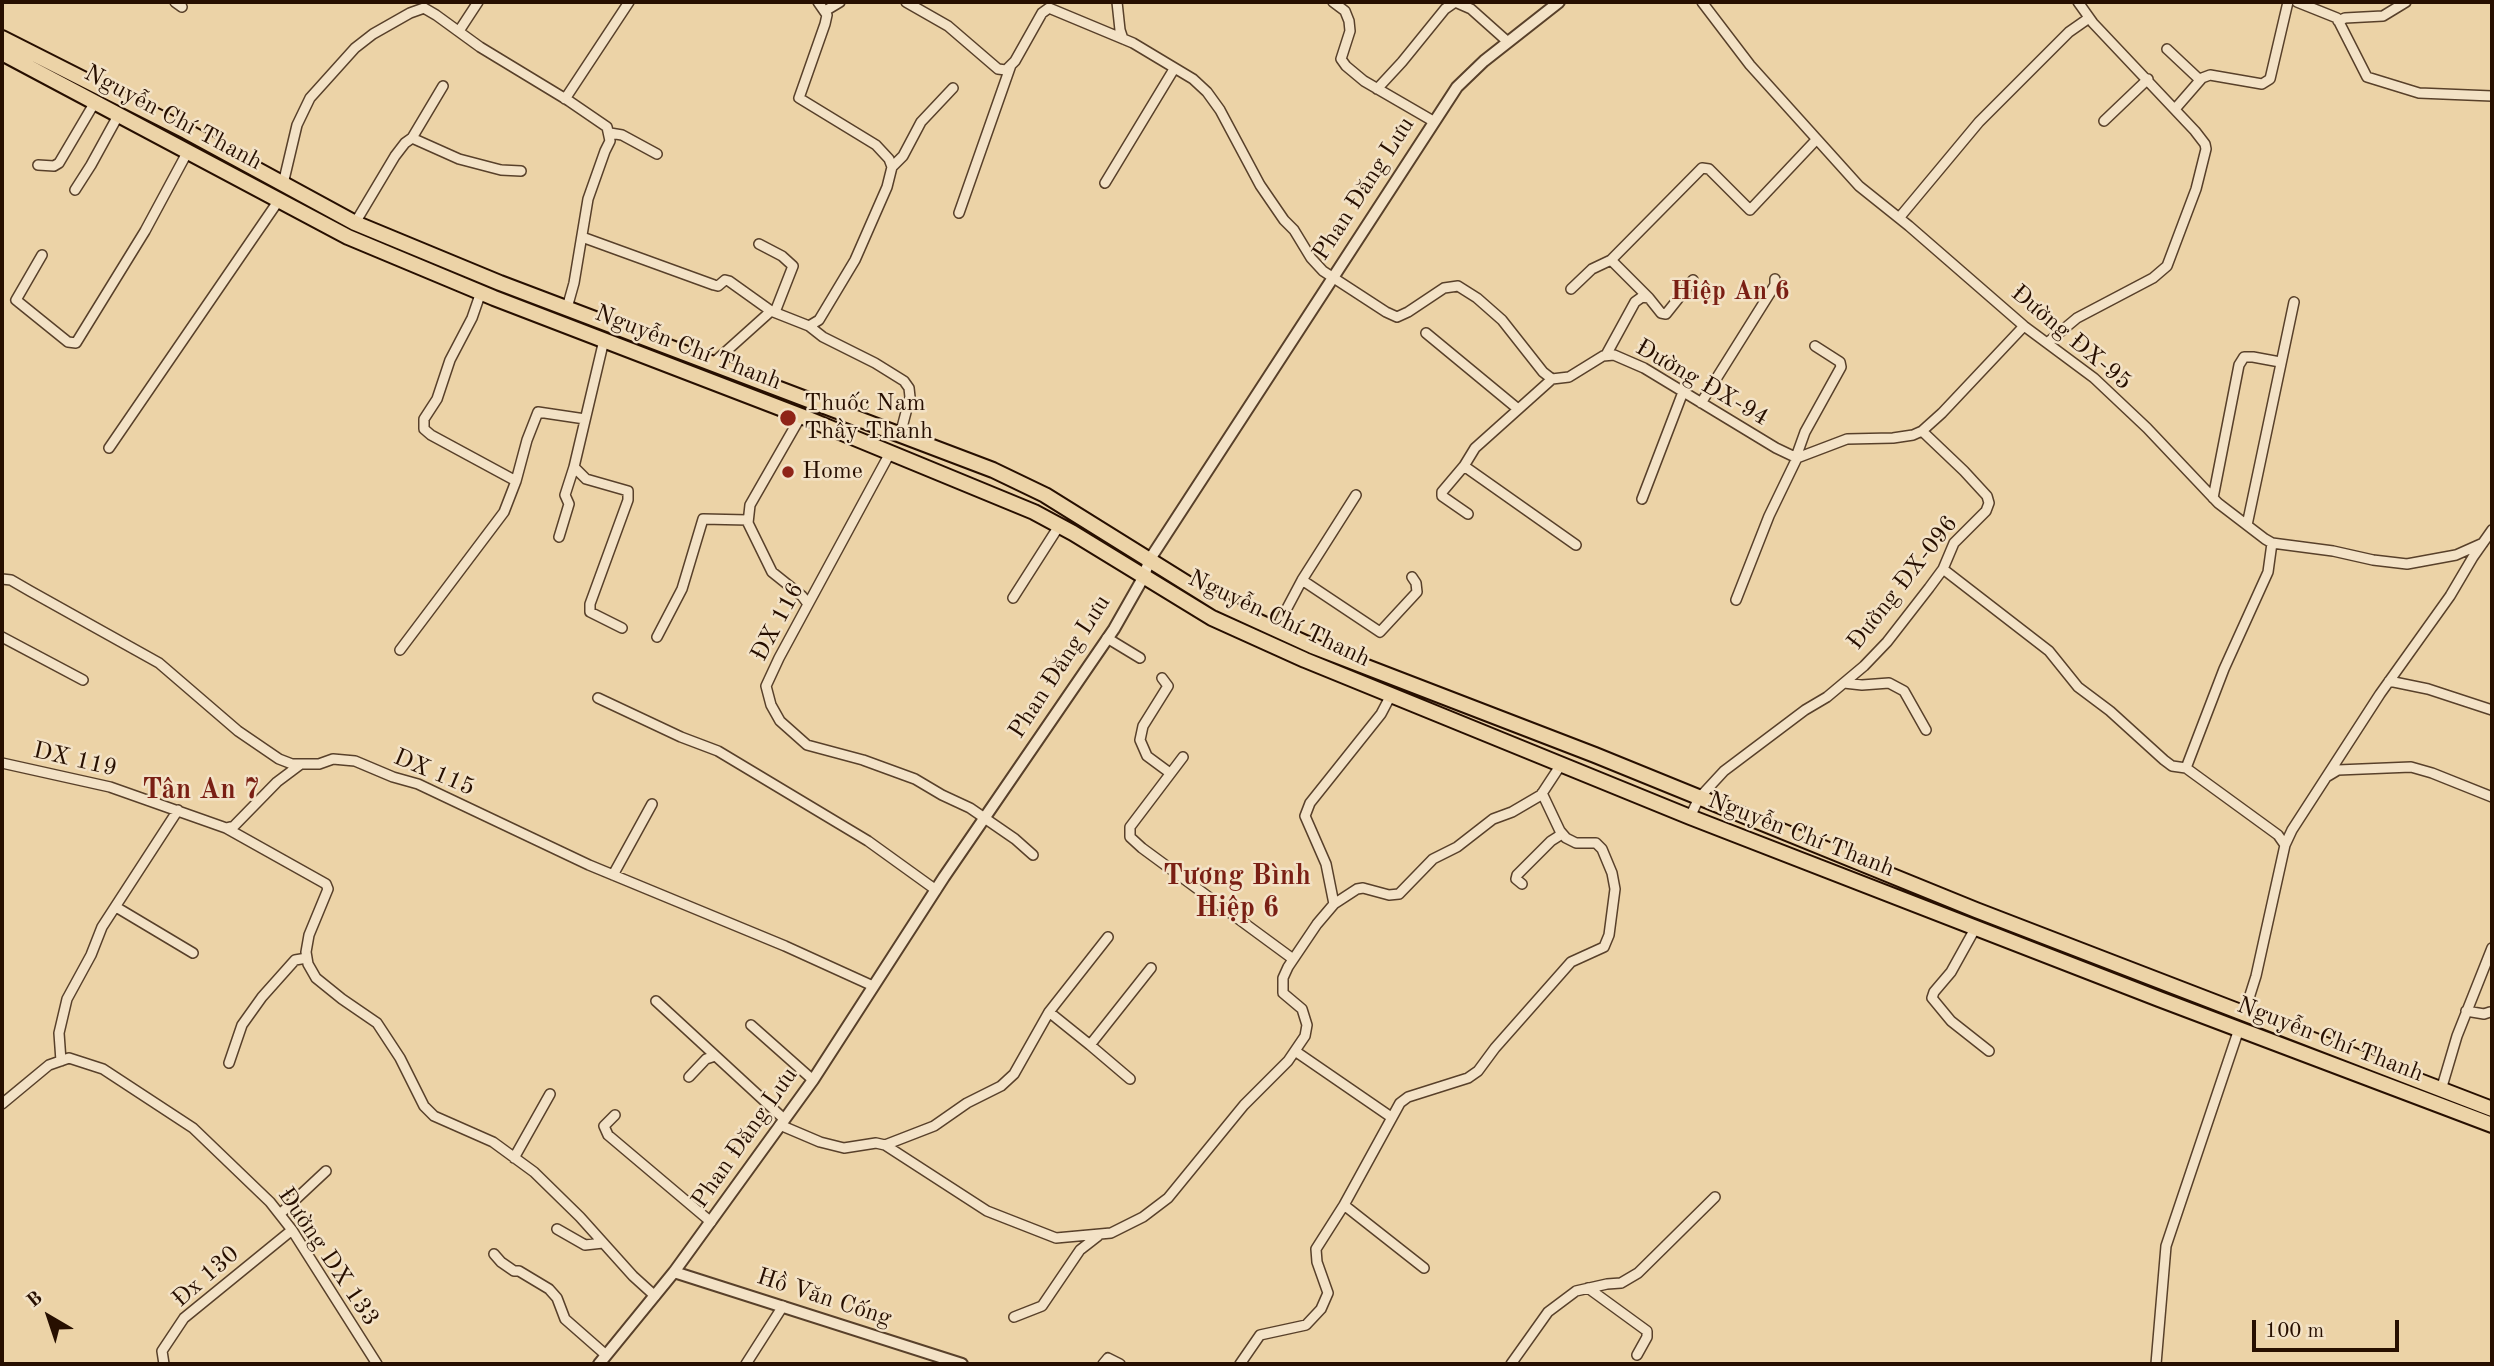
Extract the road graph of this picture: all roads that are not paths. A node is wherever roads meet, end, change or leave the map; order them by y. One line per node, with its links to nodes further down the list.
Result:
1 (478, 2): 18 (street)
2 (629, 2): 31 (street)
3 (818, 2): 15 (street)
4 (840, 2): 15 (street)
5 (906, 2): 23 (street)
6 (1117, 2): 19 (street)
7 (1333, 2): 29 (street)
8 (1455, 2): 20 (street); 29 (street)
9 (1559, 2): 20 (street, Phan Đăng Lưu)
10 (1702, 2): 39 (street, Đường ĐX-95)
11 (2078, 2): 16 (street)
12 (2288, 2): 26 (street)
13 (2297, 2): 17 (street)
14 (2406, 2): 17 (street)
15 (825, 11): 43 (street)
16 (2089, 18): 25 (street); 50 (street)
17 (2338, 20): 30 (street)
18 (459, 31): 31 (street); 46 (street)
19 (1123, 38): 23 (street); 24 (street)
20 (1508, 42): 35 (street, Phan Đăng Lưu)
21 (2, 44): 32 (main road, Nguyễn Chí Thanh); 46 (main road, Nguyễn Chí Thanh)
22 (2167, 49): 26 (street)
23 (1012, 64): 49 (street)
24 (1174, 69): 45 (street); 57 (street)
25 (2148, 79): 33 (street); 36 (street)
26 (2200, 80): 33 (street)
27 (443, 86): 38 (street)
28 (953, 88): 43 (street)
29 (1377, 89): 35 (street)
30 (2492, 96)
31 (565, 99): 37 (street)
32 (95, 102): 34 (main road, Nguyễn Chí Thanh); 42 (street)
33 (2175, 109): 70 (street)
34 (119, 114): 40 (main road, Nguyễn Chí Thanh); 47 (street)
35 (1433, 121): 57 (street, Phan Đăng Lưu)
36 (2104, 121)
37 (610, 133): 41 (street); 53 (street)
38 (412, 138): 44 (street); 51 (street)
39 (1816, 140): 50 (street, Đường ĐX-95); 56 (street)
40 (188, 151): 48 (main road, Nguyễn Chí Thanh); 55 (street)
41 (657, 154)
42 (38, 165)
43 (892, 167): 66 (street)
44 (522, 172)
45 (1105, 183)
46 (283, 184): 51 (main road, Nguyễn Chí Thanh)
47 (75, 190)
48 (279, 200): 52 (main road, Nguyễn Chí Thanh); 84 (street)
49 (959, 213)
50 (1899, 218): 67 (street, Đường ĐX-95)
51 (355, 223): 52 (main road); 64 (main road, Nguyễn Chí Thanh)
52 (348, 237): 61 (main road, Nguyễn Chí Thanh)
53 (582, 237): 64 (street); 65 (street)
54 (759, 244): 65 (street)
55 (42, 255)
56 (1611, 260): 60 (street); 62 (street)
57 (1332, 277): 75 (street); 102 (street, Phan Đăng Lưu)
58 (1775, 279): 78 (street)
59 (1693, 280): 62 (street)
60 (1570, 289)
61 (481, 292): 69 (main road, Nguyễn Chí Thanh); 89 (street)
62 (1649, 298): 72 (street)
63 (2294, 302): 73 (street)
64 (567, 308): 74 (main road, Nguyễn Chí Thanh)
65 (773, 311): 66 (street); 74 (street)
66 (809, 326): 83 (street)
67 (2024, 326): 70 (street, Đường ĐX-95); 82 (street)
68 (1426, 333): 79 (street)
69 (604, 340): 76 (main road, Nguyễn Chí Thanh); 81 (street)
70 (2047, 343): 91 (street, Đường ĐX-95)
71 (1815, 346): 86 (street)
72 (1606, 355): 75 (street, Đường ĐX-94); 77 (street, Đường ĐX-94)
73 (2280, 362): 91 (street); 95 (street)
74 (712, 364): 76 (main road); 83 (main road, Nguyễn Chí Thanh)
75 (1552, 379): 79 (street)
76 (706, 381): 80 (main road, Nguyễn Chí Thanh)
77 (1683, 392): 78 (street, Đường ĐX-94); 92 (street)
78 (1701, 403): 86 (street, Đường ĐX-94)
79 (1518, 409): 87 (street)
80 (801, 416): 85 (main road, Nguyễn Chí Thanh); 94 (street)
81 (585, 419): 88 (street); 89 (street)
82 (1922, 431): 86 (street); 103 (street, Đường ĐX-096)
83 (900, 435): 102 (main road, Nguyễn Chí Thanh)
84 (109, 448)
85 (890, 453): 96 (main road, Nguyễn Chí Thanh); 110 (street, ĐX 116)
86 (1796, 457): 109 (street)
87 (1464, 466): 93 (street); 101 (street)
88 (574, 467): 98 (street); 111 (street)
89 (516, 481): 116 (street)
90 (1356, 495): 107 (street)
91 (2213, 498): 95 (street, Đường ĐX-95)
92 (1642, 499)
93 (1468, 514)
94 (748, 520): 110 (street); 114 (street)
95 (2247, 525): 99 (street, Đường ĐX-95)
96 (1059, 526): 105 (main road, Nguyễn Chí Thanh); 108 (street)
97 (2492, 530): 100 (street)
98 (559, 537)
99 (2272, 543): 100 (street, Đường ĐX-95); 131 (street)
100 (2483, 544): 121 (street)
101 (1576, 545)
102 (1150, 559): 105 (street, Phan Đăng Lưu); 112 (main road, Nguyễn Chí Thanh)
103 (1943, 569): 122 (street, Đường ĐX-096); 131 (street)
104 (1412, 577): 107 (street)
105 (1143, 578): 115 (street, Phan Đăng Lưu); 123 (main road, Nguyễn Chí Thanh)
106 (2, 579): 129 (street, DX 115)
107 (1302, 580): 112 (street)
108 (1013, 598)
109 (1735, 600)
110 (808, 604): 139 (street, ĐX 116)
111 (622, 628)
112 (1276, 629): 119 (main road, Nguyễn Chí Thanh)
113 (2, 637): 120 (street)
114 (657, 637)
115 (1107, 638): 117 (street); 139 (street, Phan Đăng Lưu)
116 (400, 650)
117 (1140, 657)
118 (1162, 678): 132 (street)
119 (1398, 679): 123 (main road); 135 (main road, Nguyễn Chí Thanh)
120 (83, 680)
121 (2389, 681): 125 (street); 133 (street)
122 (1844, 683): 126 (street); 135 (street, Đường ĐX-096)
123 (1391, 695): 130 (main road, Nguyễn Chí Thanh); 148 (street)
124 (598, 698): 147 (street)
125 (2492, 710)
126 (1926, 730)
127 (1183, 757): 132 (street)
128 (2, 763): 138 (street, DX 119)
129 (302, 764): 141 (street); 145 (street, DX 115)
130 (1562, 764): 134 (street); 140 (main road, Nguyễn Chí Thanh)
131 (2186, 768): 143 (street)
132 (1170, 773): 155 (street)
133 (2326, 777): 136 (street); 143 (street)
134 (1542, 793): 142 (street); 148 (street)
135 (1699, 797): 140 (street, Đường ĐX-096); 162 (main road, Nguyễn Chí Thanh)
136 (2492, 797)
137 (652, 804): 145 (street)
138 (178, 810): 141 (street, DX 119); 149 (street)
139 (985, 817): 144 (street, ĐX 116); 147 (street, Phan Đăng Lưu)
140 (1690, 817): 150 (main road, Nguyễn Chí Thanh)
141 (226, 828): 154 (street, DX 119)
142 (1562, 834): 146 (street); 179 (street)
143 (2285, 845): 162 (street)
144 (1033, 855)
145 (612, 875): 157 (street, DX 115)
146 (1522, 884)
147 (936, 890): 157 (street, Phan Đăng Lưu)
148 (1334, 904): 155 (street)
149 (116, 908): 153 (street); 169 (street)
150 (1976, 927): 164 (main road, Nguyễn Chí Thanh); 167 (street)
151 (1108, 937): 160 (street)
152 (2492, 948): 159 (street)
153 (193, 953)
154 (307, 958): 170 (street); 183 (street)
155 (1293, 959): 166 (street)
156 (1152, 968): 165 (street)
157 (873, 986): 173 (street, Phan Đăng Lưu)
158 (656, 1001): 168 (street)
159 (2466, 1011): 161 (street); 175 (street)
160 (1049, 1012): 165 (street); 182 (street)
161 (2490, 1012)
162 (2244, 1014): 164 (main road); 175 (main road, Nguyễn Chí Thanh)
163 (751, 1025): 173 (street)
164 (2239, 1029): 175 (main road, Nguyễn Chí Thanh); 210 (street)
165 (1090, 1045): 172 (street)
166 (1295, 1051): 179 (street); 191 (street)
167 (1989, 1051)
168 (715, 1056): 171 (street); 180 (street)
169 (61, 1061): 176 (street); 187 (street, Đường DX 133)
170 (229, 1063)
171 (689, 1077)
172 (1130, 1079)
173 (813, 1080): 180 (street, Phan Đăng Lưu)
174 (550, 1094): 183 (street)
175 (2439, 1097): 177 (main road, Nguyễn Chí Thanh); 181 (main road, Nguyễn Chí Thanh)
176 (2, 1104)
177 (2492, 1109)
178 (615, 1115): 188 (street)
179 (1391, 1117): 186 (street)
180 (782, 1122): 182 (street); 188 (street, Phan Đăng Lưu)
181 (2492, 1125)
182 (885, 1144): 191 (street)
183 (514, 1157): 192 (street)
184 (326, 1171): 187 (street)
185 (1715, 1197): 196 (street)
186 (1344, 1205): 194 (street); 208 (street)
187 (280, 1214): 190 (street, Đường DX 133)
188 (711, 1222): 195 (street, Phan Đăng Lưu)
189 (557, 1229): 192 (street)
190 (292, 1230): 202 (street, Đx 130); 203 (street, Đường DX 133)
191 (1100, 1234): 199 (street)
192 (603, 1243): 197 (street)
193 (494, 1254): 201 (street)
194 (1424, 1268)
195 (674, 1272): 197 (street, Phan Đăng Lưu); 198 (street, Hồ Văn Cống)
196 (1588, 1288): 200 (street); 209 (street)
197 (655, 1296): 201 (street, Phan Đăng Lưu)
198 (783, 1306): 204 (street); 205 (street, Hồ Văn Cống)
199 (1014, 1317)
200 (1637, 1355)
201 (602, 1360)
202 (164, 1364)
203 (377, 1364)
204 (746, 1364)
205 (962, 1364)
206 (1103, 1364): 207 (street)
207 (1120, 1364)
208 (1240, 1364)
209 (1511, 1364)
210 (2156, 1364)

